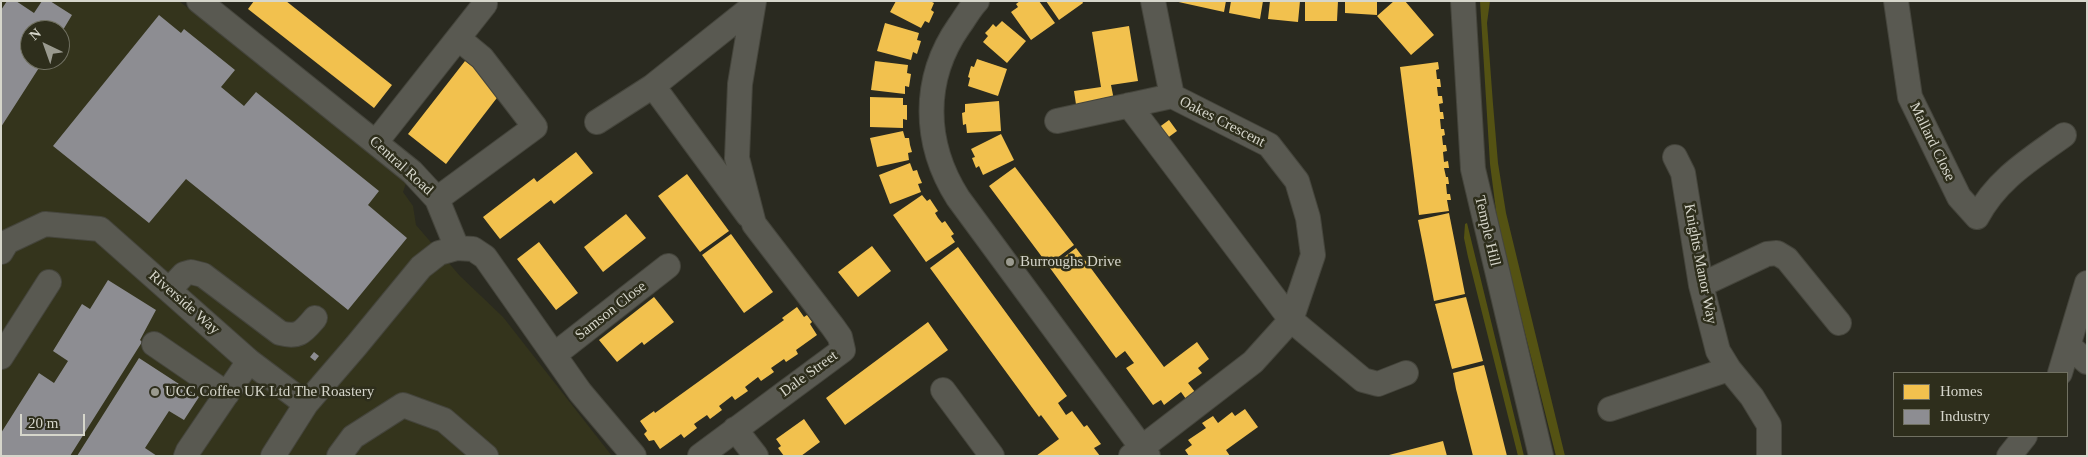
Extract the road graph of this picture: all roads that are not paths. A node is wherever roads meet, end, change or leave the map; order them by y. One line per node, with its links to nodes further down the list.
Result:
1 (199, 1): 15 (street, Central Road)
2 (977, 1): 44 (street)
3 (1153, 1): 10 (street, Oakes Crescent)
4 (1463, 1): 53 (street, Temple Hill)
5 (1896, 1): 14 (street, Mallard Close)
6 (484, 2): 8 (street)
7 (753, 4): 9 (street, Dale Street); 18 (street, Dale Street)
8 (458, 39): 15 (street); 17 (street)
9 (653, 86): 13 (street, Dale Street); 18 (street, Dale Street)
10 (1172, 96): 11 (street); 27 (street, Oakes Crescent)
11 (1128, 105): 12 (street); 27 (street)
12 (1057, 121)
13 (597, 122)
14 (2064, 135)
15 (376, 142): 17 (street, Central Road)
16 (1676, 158): 24 (street, Knights Manor Way)
17 (437, 199): 19 (street, Central Road)
18 (754, 224): 42 (street, Dale Street)
19 (457, 248): 31 (street); 40 (street)
20 (1, 252): 25 (street, Riverside Way)
21 (668, 266): 31 (street, Samson Close)
22 (49, 282): 32 (street)
23 (2087, 283): 30 (street)
24 (1701, 285): 28 (street); 35 (street, Knights Manor Way)
25 (170, 290): 26 (street); 33 (street, Riverside Way)
26 (315, 318)
27 (1291, 320): 37 (street); 44 (street, Oakes Crescent)
28 (1839, 323)
29 (154, 344): 39 (street)
30 (2069, 346): 34 (street); 36 (street)
31 (554, 355): 49 (street)
32 (1, 356)
33 (249, 361): 39 (street); 40 (street, Riverside Way)
34 (2087, 362)
35 (1729, 369): 41 (street); 54 (street, Knights Manor Way)
36 (2060, 372)
37 (1406, 374)
38 (942, 390): 52 (street)
39 (227, 394): 45 (street)
40 (306, 404): 46 (street)
41 (1610, 409)
42 (735, 429): 50 (street, Dale Street); 51 (street)
43 (2024, 437): 55 (street)
44 (1140, 453)
45 (186, 456)
46 (273, 456)
47 (339, 456): 48 (street)
48 (486, 456)
49 (634, 456)
50 (700, 456)
51 (756, 456)
52 (992, 456)
53 (1541, 456)
54 (1769, 456)
55 (2009, 456)

